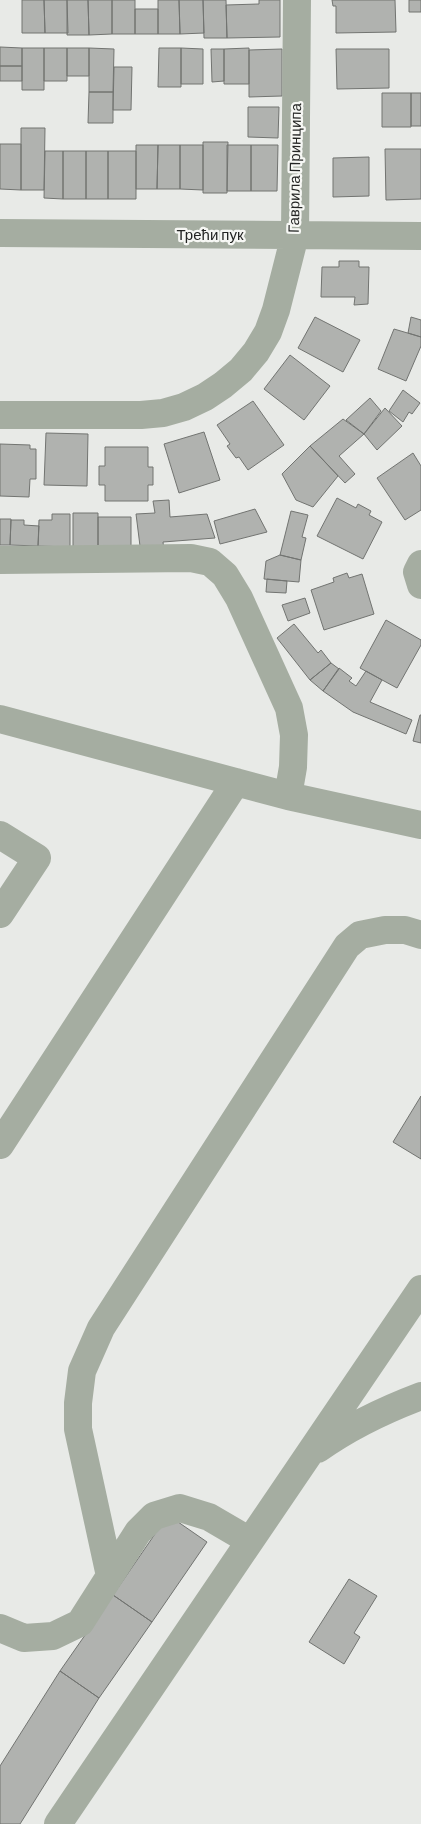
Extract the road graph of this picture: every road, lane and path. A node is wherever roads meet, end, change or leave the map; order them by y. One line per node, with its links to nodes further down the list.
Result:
1 (297, 0): 3 (street, Гаврила Принципа)
2 (0, 233): 3 (street, Трећи пук)
3 (295, 235): 4 (street, Трећи пук); 5 (street, Гаврила Принципа)
4 (421, 236)
5 (0, 414)
6 (0, 560): 11 (street)
7 (421, 564): 8 (street)
8 (421, 585)
9 (0, 719): 10 (street)
10 (236, 782): 11 (street); 16 (street)
11 (288, 796): 12 (street)
12 (421, 826)
13 (0, 834): 14 (street)
14 (0, 914)
15 (421, 935): 21 (street)
16 (0, 1145)
17 (421, 1289): 19 (street)
18 (421, 1396): 19 (street)
19 (307, 1458): 20 (street)
20 (250, 1541): 21 (street); 23 (street)
21 (110, 1576): 22 (street)
22 (0, 1628)
23 (58, 1824)

